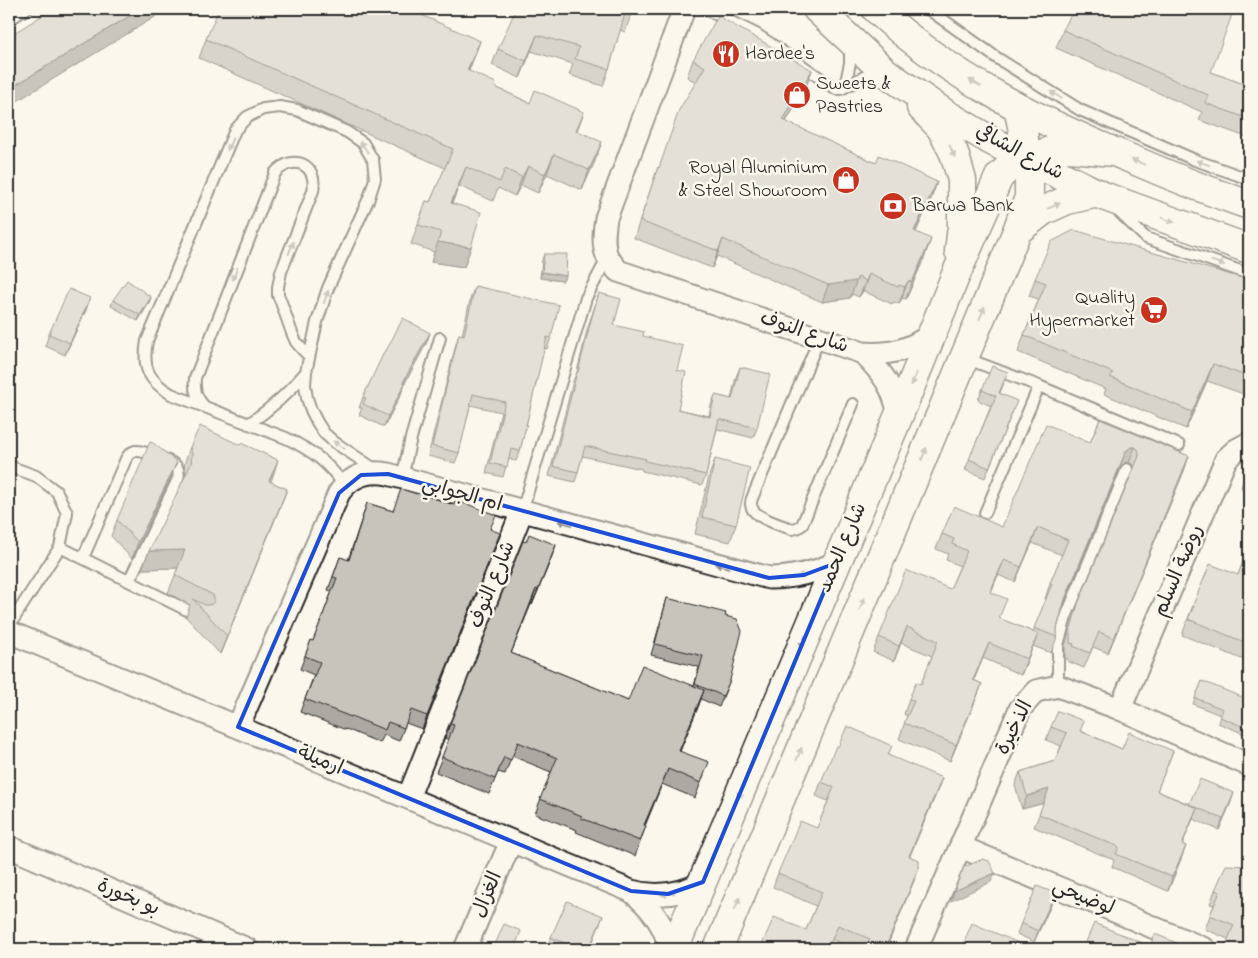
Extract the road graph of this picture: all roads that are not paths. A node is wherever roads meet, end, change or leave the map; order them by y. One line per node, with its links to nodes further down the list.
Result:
1 (48, 9): 7 (lane)
2 (684, 9): 19 (street)
3 (705, 9): 10 (lane)
4 (817, 9): 8 (street, شارع الشافي)
5 (928, 9): 14 (lane, one-way to 5)
6 (881, 12): 11 (street, شارع الشافي, one-way to 6)
7 (9, 34)
8 (849, 38): 9 (street, شارع الشافي); 10 (lane)
9 (893, 78): 10 (lane); 13 (street, شارع الشافي); 20 (street, one-way to 20)
10 (845, 86)
11 (1018, 107): 12 (street, شارع الشافي); 13 (street, شارع الحمد)
12 (1114, 152): 13 (street, شارع الحمد); 16 (street, شارع الشافي, one-way to 12)
13 (1027, 160): 15 (street, شارع الشافي); 17 (street, شارع الحمد); 20 (street, شارع الحمد)
14 (1249, 179)
15 (1100, 195): 17 (street, one-way to 15); 18 (street, شارع الشافي, one-way to 18); 21 (lane, one-way to 21)
16 (1249, 205)
17 (1017, 231): 27 (street, شارع الحمد, one-way to 17)
18 (1249, 249)
19 (608, 258): 24 (street, شارع النوف); 41 (lane, شارع النوف)
20 (957, 272): 22 (street, شارع الحمد)
21 (1249, 274)
22 (932, 334): 25 (street, شارع النوف); 32 (street, شارع الحمد, one-way to 32)
23 (440, 338): 39 (lane)
24 (819, 338): 25 (street, شارع النوف); 30 (lane)
25 (863, 353): 32 (street, شارع النوف)
26 (309, 356): 28 (lane); 31 (lane, one-way to 31); 31 (lane, one-way to 31)
27 (963, 358): 29 (lane); 65 (street, شارع الحمد, one-way to 27)
28 (306, 372): 33 (lane); 38 (lane, one-way to 28)
29 (1039, 386): 35 (lane); 42 (lane)
30 (853, 404)
31 (205, 407): 33 (lane)
32 (899, 415): 45 (street, شارع الحمد)
33 (248, 424): 40 (lane)
34 (1249, 443): 51 (street, روضة السلم)
35 (1179, 445)
36 (9, 466): 43 (lane)
37 (1127, 469): 50 (lane)
38 (379, 472): 39 (street, ام الجوابي); 40 (street, ام الجوابي)
39 (402, 478): 41 (street, ام الجوابي)
40 (345, 486): 52 (street, ام الجوابي)
41 (522, 512): 45 (street, ام الجوابي, one-way to 41); 54 (street, شارع النوف)
42 (984, 513)
43 (60, 548): 44 (lane); 48 (lane)
44 (83, 558): 46 (lane); 46 (lane)
45 (836, 563): 58 (street, شارع الحمد, one-way to 58)
46 (129, 581): 47 (lane)
47 (201, 617)
48 (9, 626)
49 (9, 632): 52 (street, ارميلة)
50 (1058, 686): 51 (street, الذخيرة); 57 (street, الذخيرة)
51 (1120, 709): 53 (street, الذخيرة)
52 (238, 726): 54 (street, ارميلة)
53 (1249, 765)
54 (408, 798): 55 (street, ارميلة)
55 (511, 841): 59 (street, ارميلة); 62 (street, الغزال)
56 (9, 847): 60 (street, بو بخورة)
57 (961, 847): 66 (street, الذخيرة); 67 (street, لوضيحي)
58 (703, 882): 59 (street, ارميلة, one-way to 59); 64 (street, شارع الحمد)
59 (631, 891): 63 (street, ارميلة)
60 (204, 941): 61 (street, بو بخورة)
61 (247, 949)
62 (465, 949)
63 (670, 949)
64 (674, 949)
65 (718, 949)
66 (916, 949)
67 (1205, 949)

